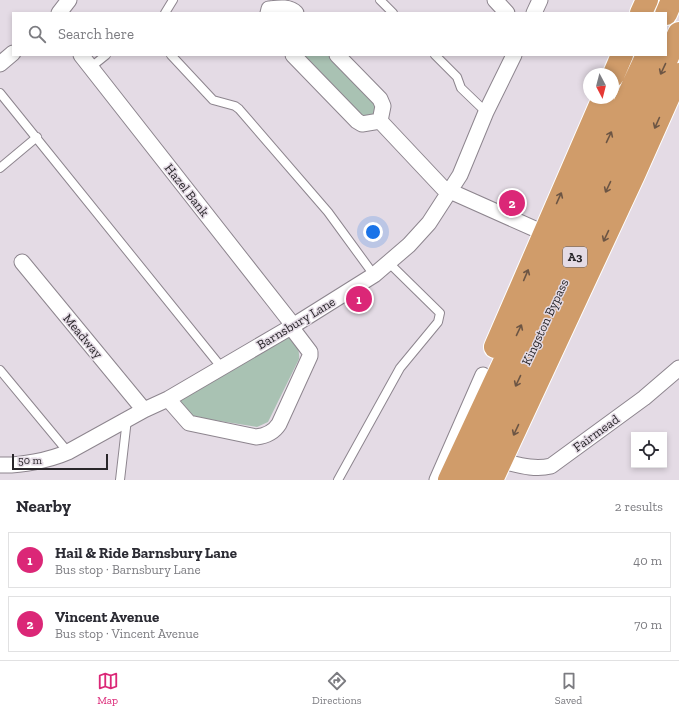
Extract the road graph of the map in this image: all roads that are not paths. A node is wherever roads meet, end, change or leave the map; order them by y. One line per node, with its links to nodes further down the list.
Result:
1 (70, 0): 9 (street)
2 (172, 0): 10 (lane)
3 (380, 0): 12 (lane)
4 (495, 0): 13 (street)
5 (540, 0): 14 (street)
6 (647, 0): 15 (highway)
7 (672, 0): 16 (highway)
8 (266, 7): 11 (street)
9 (60, 12)
10 (166, 12)
11 (295, 12)
12 (392, 12)
13 (506, 12)
14 (534, 12)
15 (641, 12)
16 (667, 12)
17 (679, 34): 59 (highway, Kingston Bypass / A3, one-way to 59)
18 (12, 54): 28 (street)
19 (82, 56): 29 (street, Hazel Bank)
20 (105, 56): 29 (lane)
21 (171, 56): 42 (lane)
22 (293, 56): 35 (street)
23 (338, 56): 35 (street)
24 (436, 56): 34 (lane)
25 (514, 56): 34 (street, Barnsbury Lane)
26 (622, 56): 30 (highway)
27 (647, 56): 58 (highway, Kingston Bypass / A3, one-way to 27)
28 (0, 64)
29 (91, 67): 43 (street, Hazel Bank)
30 (616, 68)
31 (679, 74): 52 (highway, one-way to 52)
32 (0, 93): 36 (lane)
33 (600, 104): 39 (highway, one-way to 33)
34 (486, 112): 38 (street, Barnsbury Lane)
35 (380, 121): 38 (street)
36 (37, 137): 37 (lane); 44 (lane)
37 (0, 168)
38 (449, 191): 39 (street); 41 (street, Barnsbury Lane)
39 (544, 233): 47 (highway, one-way to 39)
40 (22, 262): 49 (street, Meadway)
41 (388, 263): 42 (street, Barnsbury Lane); 55 (lane)
42 (374, 276): 43 (street, Barnsbury Lane)
43 (292, 326): 44 (street, Barnsbury Lane); 48 (street, Hazel Bank)
44 (222, 368): 48 (street, Barnsbury Lane)
45 (679, 368): 52 (street, Fairmead)
46 (0, 370): 51 (lane)
47 (483, 376): 56 (street); 57 (highway)
48 (168, 399): 49 (street, Barnsbury Lane)
49 (144, 410): 50 (street, Barnsbury Lane)
50 (127, 419): 51 (street, Barnsbury Lane); 54 (lane)
51 (68, 452): 53 (street, Barnsbury Lane)
52 (502, 460): 60 (highway)
53 (0, 465)
54 (120, 480)
55 (338, 480)
56 (436, 480)
57 (443, 480)
58 (449, 480)
59 (471, 480)
60 (492, 480)

